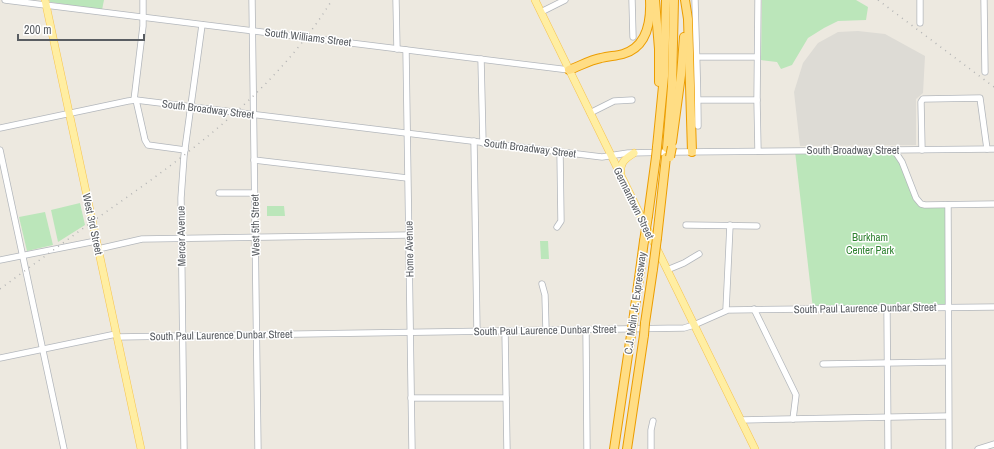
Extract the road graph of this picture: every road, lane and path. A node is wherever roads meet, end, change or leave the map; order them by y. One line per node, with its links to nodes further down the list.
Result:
1 (5, 0): 17 (street, South Williams Street)
2 (143, 0): 19 (street)
3 (252, 0): 22 (street, West 5th Street)
4 (396, 0): 24 (street)
5 (535, 0): 18 (main road, Germantown Street)
6 (565, 0): 18 (street)
7 (632, 0): 23 (street)
8 (650, 0): 29 (highway)
9 (654, 0): 41 (highway)
10 (666, 0): 41 (highway)
11 (674, 0): 45 (highway)
12 (685, 0): 45 (highway); 54 (highway)
13 (695, 0): 26 (street)
14 (758, 0): 27 (street)
15 (920, 0): 20 (street)
16 (984, 0): 30 (street)
17 (45, 3): 19 (street, South Williams Street); 36 (main road, West 3rd Street)
18 (541, 12): 29 (main road, Germantown Street)
19 (144, 17): 21 (street, South Williams Street); 31 (street)
20 (920, 22)
21 (202, 25): 22 (street, South Williams Street); 35 (street, Mercer Avenue)
22 (252, 30): 24 (street, South Williams Street); 38 (street, West 5th Street)
23 (632, 37)
24 (397, 49): 25 (street, South Williams Street)
25 (406, 50): 28 (street, South Williams Street); 42 (street, Home Avenue)
26 (697, 57): 27 (street); 33 (street)
27 (757, 57): 34 (street)
28 (481, 59): 29 (street, South Williams Street); 44 (street)
29 (569, 70): 37 (main road, Germantown Street)
30 (985, 72)
31 (136, 100): 35 (street, South Broadway Street); 36 (street, South Broadway Street); 49 (street)
32 (632, 100): 37 (street)
33 (698, 100): 34 (street); 39 (street)
34 (757, 100): 52 (street)
35 (192, 107): 38 (street, South Broadway Street); 49 (street, Mercer Avenue)
36 (69, 113): 40 (street, South Broadway Street); 71 (main road, West 3rd Street)
37 (590, 113): 56 (main road, Germantown Street)
38 (253, 114): 42 (street, South Broadway Street); 57 (street, West 5th Street)
39 (698, 126)
40 (0, 128)
41 (659, 131): 112 (highway, C.J. Mclin Jr. Expressway, bridge)
42 (407, 133): 43 (street, South Broadway Street); 59 (street, Home Avenue)
43 (474, 141): 44 (street, South Broadway Street); 86 (street)
44 (483, 143): 53 (street, South Broadway Street)
45 (669, 147): 113 (highway, C.J. Mclin Jr. Expressway, bridge)
46 (987, 149): 47 (street, South Broadway Street); 51 (street, South Broadway Street); 51 (street)
47 (994, 149)
48 (0, 150): 74 (street)
49 (185, 150): 70 (street, Mercer Avenue)
50 (894, 150): 51 (street, South Broadway Street); 52 (street, South Broadway Street); 63 (street)
51 (922, 150)
52 (758, 151): 54 (street, South Broadway Street)
53 (560, 152): 56 (street, South Broadway Street); 67 (street)
54 (692, 152): 55 (street, South Broadway Street)
55 (634, 153): 56 (street, South Broadway Street); 58 (main road)
56 (611, 155): 58 (main road, Germantown Street)
57 (254, 160): 59 (street); 61 (street, West 5th Street)
58 (622, 175): 76 (main road, Germantown Street)
59 (407, 178): 68 (street, Home Avenue)
60 (219, 193): 61 (street)
61 (254, 193): 69 (street, West 5th Street)
62 (994, 204): 63 (street)
63 (948, 205): 78 (street)
64 (686, 225): 65 (street)
65 (730, 225): 66 (street); 82 (street)
66 (757, 226)
67 (557, 227)
68 (409, 235): 69 (street); 88 (street, Home Avenue)
69 (255, 238): 70 (street); 89 (street, West 5th Street)
70 (181, 239): 72 (street); 91 (street, Mercer Avenue)
71 (96, 241): 72 (main road, West 3rd Street); 74 (street)
72 (98, 249): 90 (main road, West 3rd Street)
73 (699, 254): 76 (street)
74 (23, 255): 75 (street); 92 (street)
75 (0, 260)
76 (667, 270): 83 (main road, Germantown Street)
77 (542, 284): 84 (street)
78 (948, 307): 79 (street, South Paul Laurence Dunbar Street); 80 (street, South Paul Laurence Dunbar Street); 94 (street)
79 (994, 307)
80 (887, 308): 81 (street, South Paul Laurence Dunbar Street); 95 (street)
81 (754, 309): 82 (street, South Paul Laurence Dunbar Street); 101 (street)
82 (726, 310): 83 (street, South Paul Laurence Dunbar Street)
83 (694, 325): 85 (street, South Paul Laurence Dunbar Street); 102 (main road, Germantown Street)
84 (546, 330): 85 (street, South Paul Laurence Dunbar Street); 87 (street, South Paul Laurence Dunbar Street)
85 (586, 330): 111 (street)
86 (477, 331): 87 (street, South Paul Laurence Dunbar Street); 88 (street, South Paul Laurence Dunbar Street)
87 (505, 331): 98 (street)
88 (410, 333): 89 (street, South Paul Laurence Dunbar Street); 97 (street, Home Avenue)
89 (256, 335): 91 (street, South Paul Laurence Dunbar Street); 108 (street, West 5th Street)
90 (117, 336): 91 (street, South Paul Laurence Dunbar Street); 92 (street, South Paul Laurence Dunbar Street); 106 (main road, West 3rd Street)
91 (183, 336): 107 (street, Mercer Avenue)
92 (43, 350): 93 (street, South Paul Laurence Dunbar Street); 105 (street)
93 (0, 358)
94 (948, 362): 95 (street); 99 (street)
95 (888, 363): 96 (street); 100 (street)
96 (823, 364)
97 (411, 398): 98 (street); 109 (street, Home Avenue)
98 (506, 398): 110 (street)
99 (948, 416): 100 (street); 117 (street)
100 (888, 418): 101 (street); 116 (street)
101 (793, 419): 102 (street)
102 (741, 420): 115 (main road, Germantown Street)
103 (653, 421): 114 (street)
104 (994, 444): 118 (street)
105 (64, 449)
106 (141, 449)
107 (184, 449)
108 (258, 449)
109 (412, 449)
110 (507, 449)
111 (587, 449)
112 (614, 449)
113 (627, 449)
114 (651, 449)
115 (754, 449)
116 (888, 449)
117 (949, 449)
118 (978, 449)

